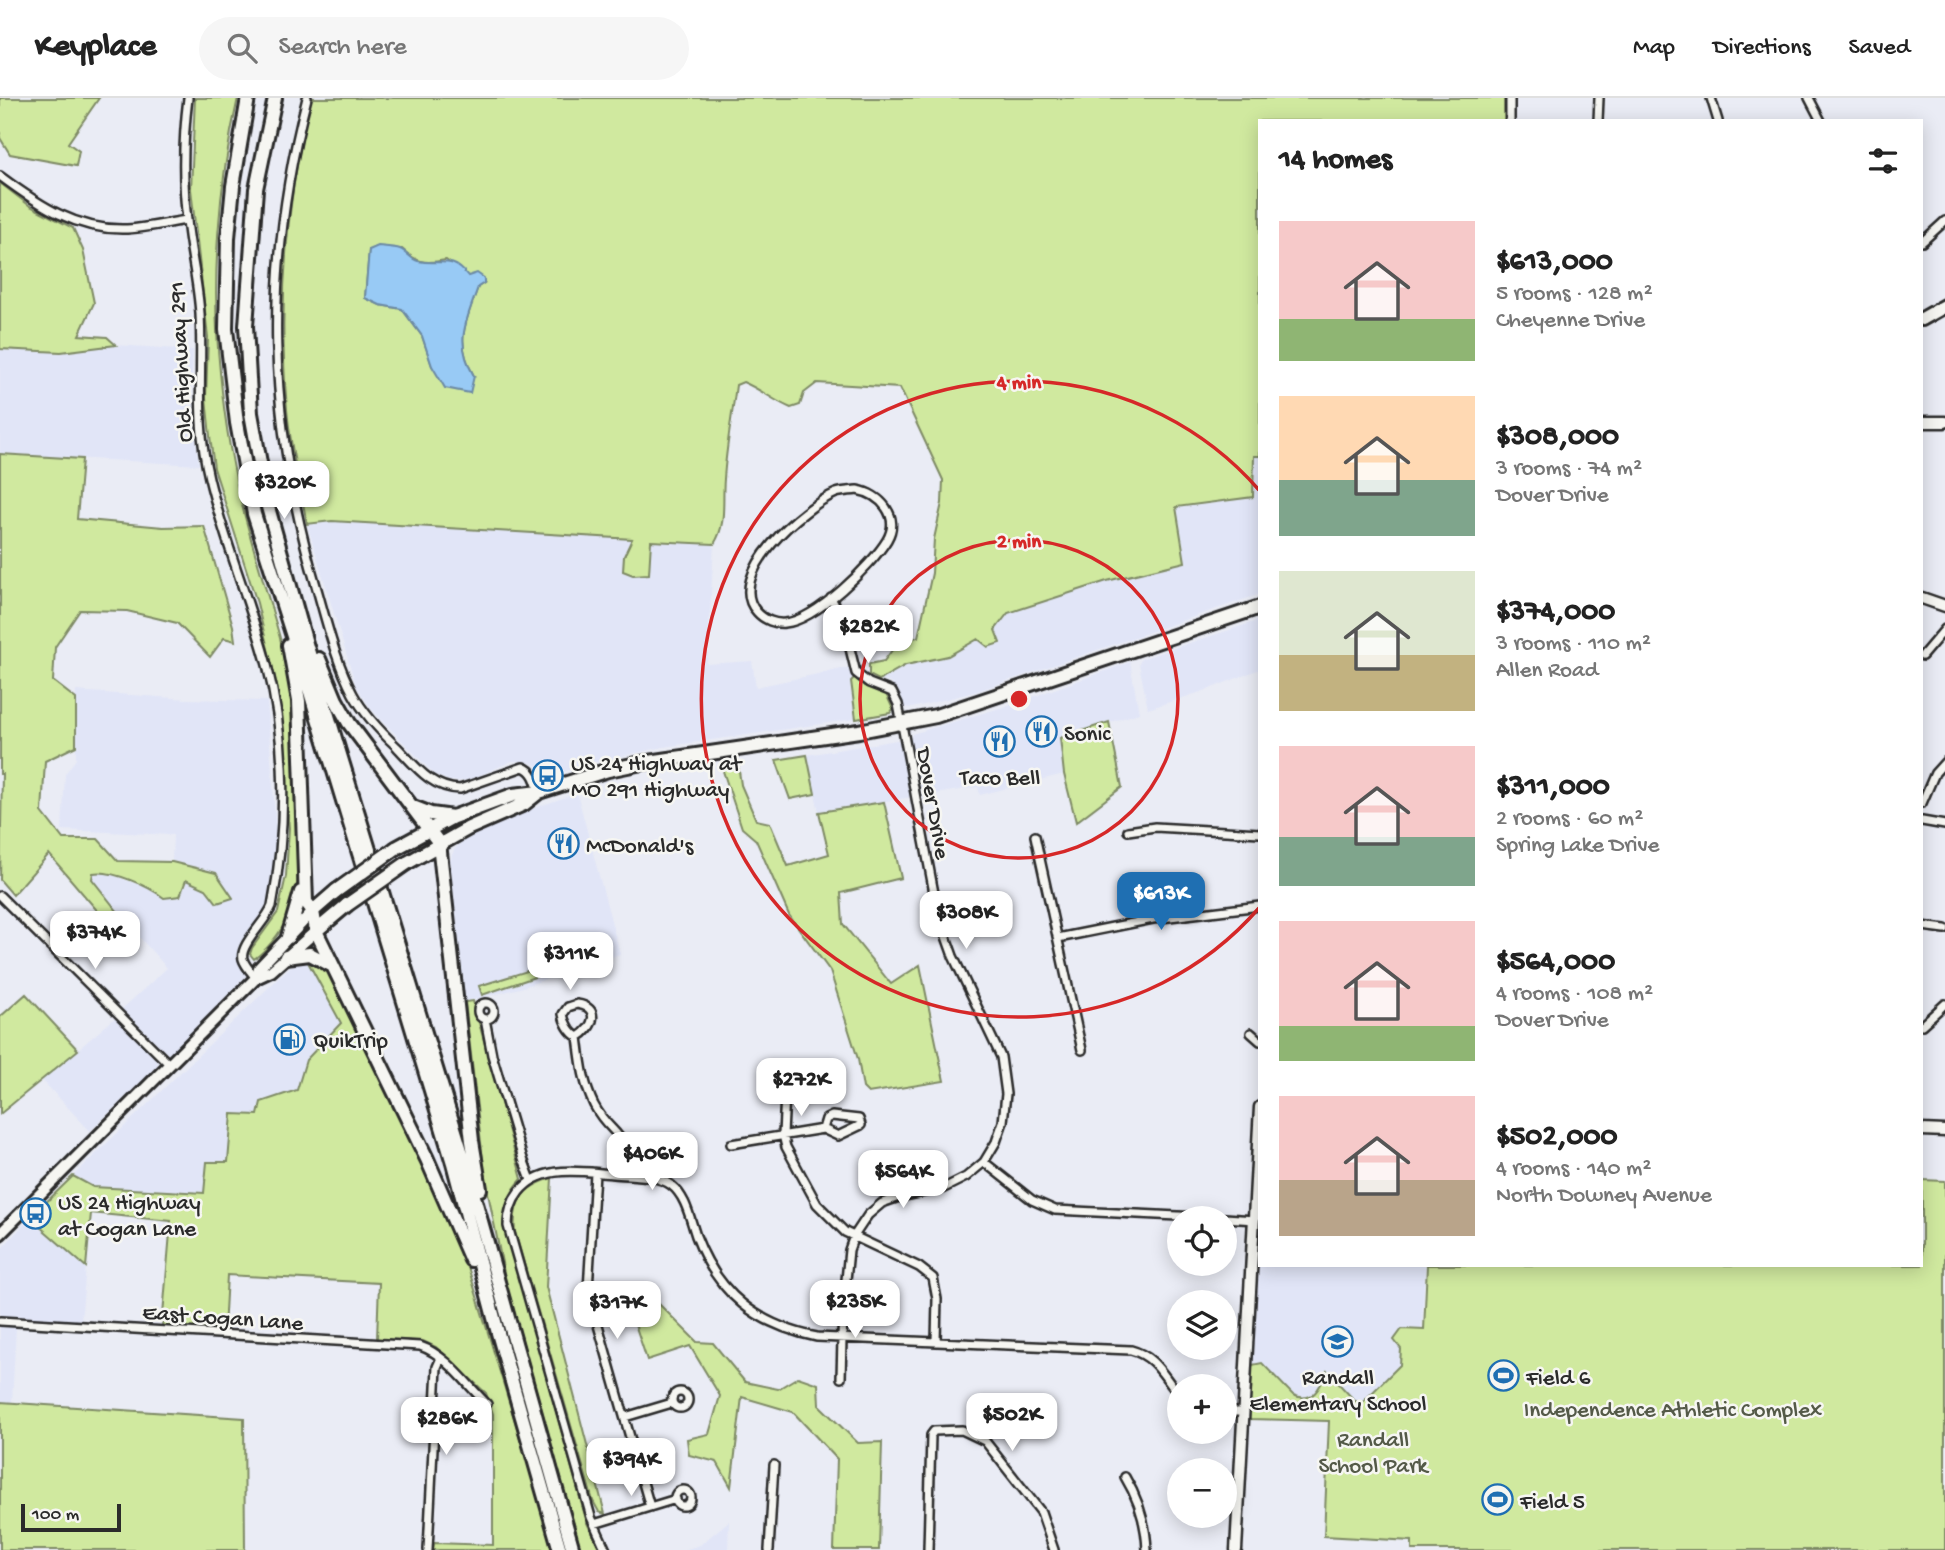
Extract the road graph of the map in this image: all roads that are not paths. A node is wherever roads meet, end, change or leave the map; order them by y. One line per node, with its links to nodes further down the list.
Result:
1 (188, 98): 14 (street, Old Highway 291)
2 (248, 98): 26 (highway)
3 (275, 98): 21 (highway)
4 (307, 98): 31 (street)
5 (1510, 98): 9 (street)
6 (1599, 98): 10 (street)
7 (1711, 98): 11 (street)
8 (1809, 98): 12 (street)
9 (1510, 119)
10 (1598, 119)
11 (1717, 119)
12 (1820, 119)
13 (0, 176): 14 (street)
14 (187, 220): 55 (street, Old Highway 291)
15 (1945, 221): 16 (street)
16 (1923, 241)
17 (1945, 306): 18 (highway)
18 (1923, 318)
19 (1923, 422): 20 (street)
20 (1945, 422)
21 (292, 594): 33 (highway); 80 (highway)
22 (831, 598): 22 (street); 29 (street, Dover Drive)
23 (1923, 598): 24 (street)
24 (1945, 606)
25 (1258, 608): 29 (highway)
26 (287, 624): 44 (highway); 84 (highway)
27 (1945, 629): 28 (street)
28 (1923, 655)
29 (902, 723): 31 (highway); 71 (street, Dover Drive)
30 (1945, 762): 32 (street)
31 (539, 792): 34 (highway); 41 (highway)
32 (1923, 801)
33 (412, 806): 34 (highway); 37 (highway)
34 (453, 817): 37 (highway)
35 (1923, 821): 36 (street)
36 (1945, 825)
37 (429, 829): 42 (highway); 47 (highway, bridge)
38 (1128, 831): 39 (street)
39 (1258, 833)
40 (1035, 836): 52 (street)
41 (451, 837): 42 (highway); 43 (highway)
42 (439, 843): 43 (highway); 50 (highway, bridge)
43 (442, 865): 80 (highway)
44 (304, 874): 47 (highway); 51 (highway)
45 (0, 895): 63 (street)
46 (1258, 906): 52 (street)
47 (313, 912): 50 (highway); 51 (main road)
48 (1923, 926): 49 (street)
49 (1945, 929)
50 (316, 931): 53 (main road); 54 (highway)
51 (288, 937): 55 (main road)
52 (1058, 938): 62 (street)
53 (286, 957): 54 (highway); 55 (main road)
54 (331, 965): 84 (highway)
55 (256, 978): 63 (main road)
56 (1945, 1004): 58 (street)
57 (485, 1019): 74 (street)
58 (1923, 1025)
59 (1251, 1033): 61 (street)
60 (578, 1037): 60 (street); 73 (street)
61 (1258, 1039)
62 (1082, 1050)
63 (170, 1065): 78 (main road)
64 (785, 1093): 68 (street)
65 (823, 1129): 65 (street); 68 (street)
66 (1923, 1130): 67 (street)
67 (1945, 1131)
68 (783, 1135): 69 (street); 79 (street)
69 (731, 1144)
70 (1258, 1152): 77 (street)
71 (984, 1162): 75 (street); 79 (street, Dover Drive)
72 (595, 1173): 73 (street); 74 (street); 94 (street)
73 (626, 1175): 85 (street)
74 (531, 1180): 99 (street)
75 (1167, 1215)
76 (1237, 1219): 77 (street)
77 (1255, 1220): 93 (street)
78 (0, 1234)
79 (854, 1236): 81 (street, Dover Drive); 86 (street)
80 (490, 1254): 102 (highway)
81 (845, 1290)
82 (843, 1300): 85 (street)
83 (0, 1321): 87 (street, East Cogan Lane)
84 (498, 1333): 101 (highway)
85 (841, 1338): 86 (street); 88 (street)
86 (936, 1341): 89 (street)
87 (441, 1358): 91 (street); 100 (street)
88 (841, 1378)
89 (1167, 1378)
90 (672, 1403): 94 (street)
91 (487, 1404)
92 (1237, 1412): 93 (street)
93 (1243, 1412): 108 (street)
94 (625, 1417): 98 (street)
95 (774, 1465): 104 (street)
96 (1125, 1477): 107 (street)
97 (676, 1499): 98 (street)
98 (650, 1507): 99 (street)
99 (594, 1524): 103 (street)
100 (428, 1550)
101 (560, 1550)
102 (573, 1550)
103 (606, 1550)
104 (769, 1550)
105 (928, 1550): 106 (street)
106 (1054, 1550)
107 (1147, 1550)
108 (1236, 1550)

